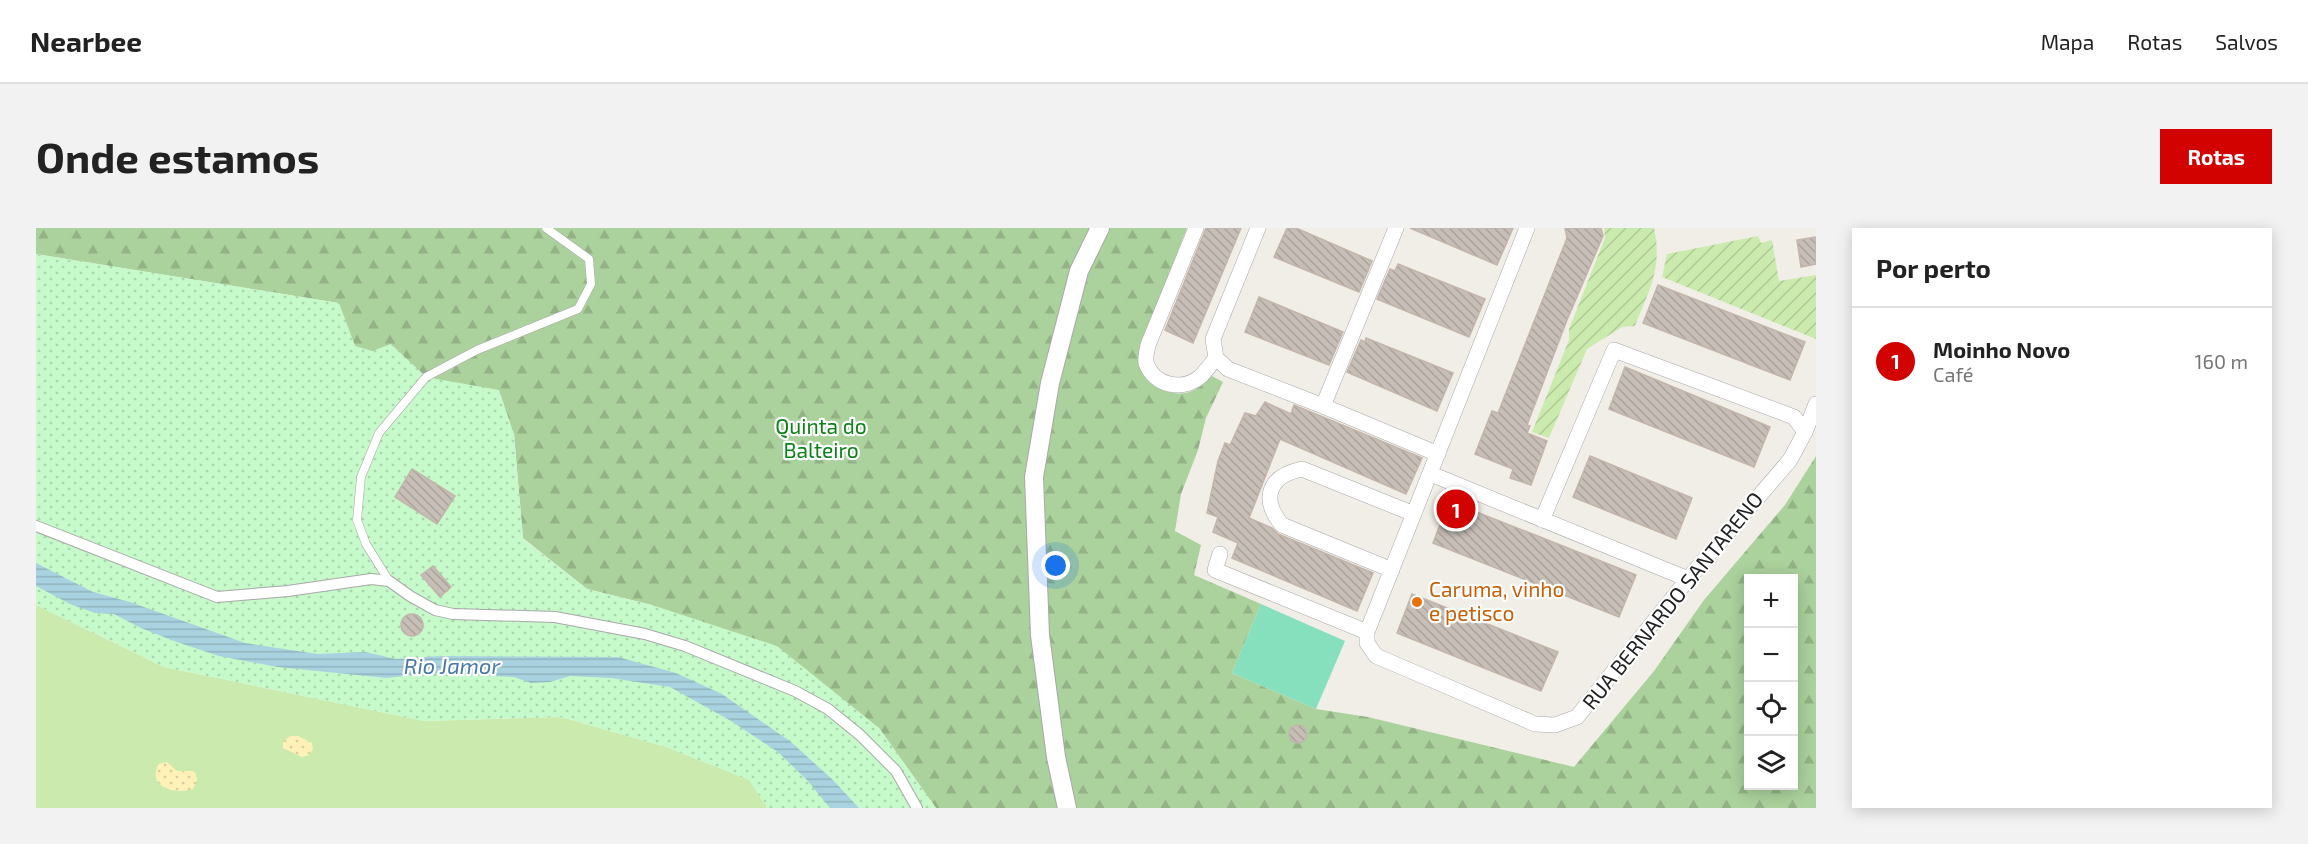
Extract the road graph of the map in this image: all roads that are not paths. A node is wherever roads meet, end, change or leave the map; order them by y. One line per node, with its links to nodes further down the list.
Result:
1 (546, 228): 19 (lane)
2 (1100, 228): 22 (street)
3 (1196, 228): 7 (street)
4 (1258, 228): 7 (street)
5 (1396, 228): 9 (street)
6 (1527, 228): 11 (street)
7 (1216, 358): 9 (street)
8 (1816, 404): 10 (street, RUA BERNARDO SANTARENO)
9 (1323, 405): 11 (street)
10 (1805, 432): 14 (street); 18 (street, RUA BERNARDO SANTARENO)
11 (1438, 454): 12 (street)
12 (1431, 474): 13 (street); 14 (street)
13 (1414, 514): 17 (street); 17 (street)
14 (1542, 520): 18 (street)
15 (36, 526): 19 (street)
16 (1220, 554): 20 (street)
17 (1392, 570): 20 (street)
18 (1688, 579): 20 (street, RUA BERNARDO SANTARENO)
19 (389, 581): 21 (street)
20 (1367, 632)
21 (917, 808)
22 (1066, 808)

